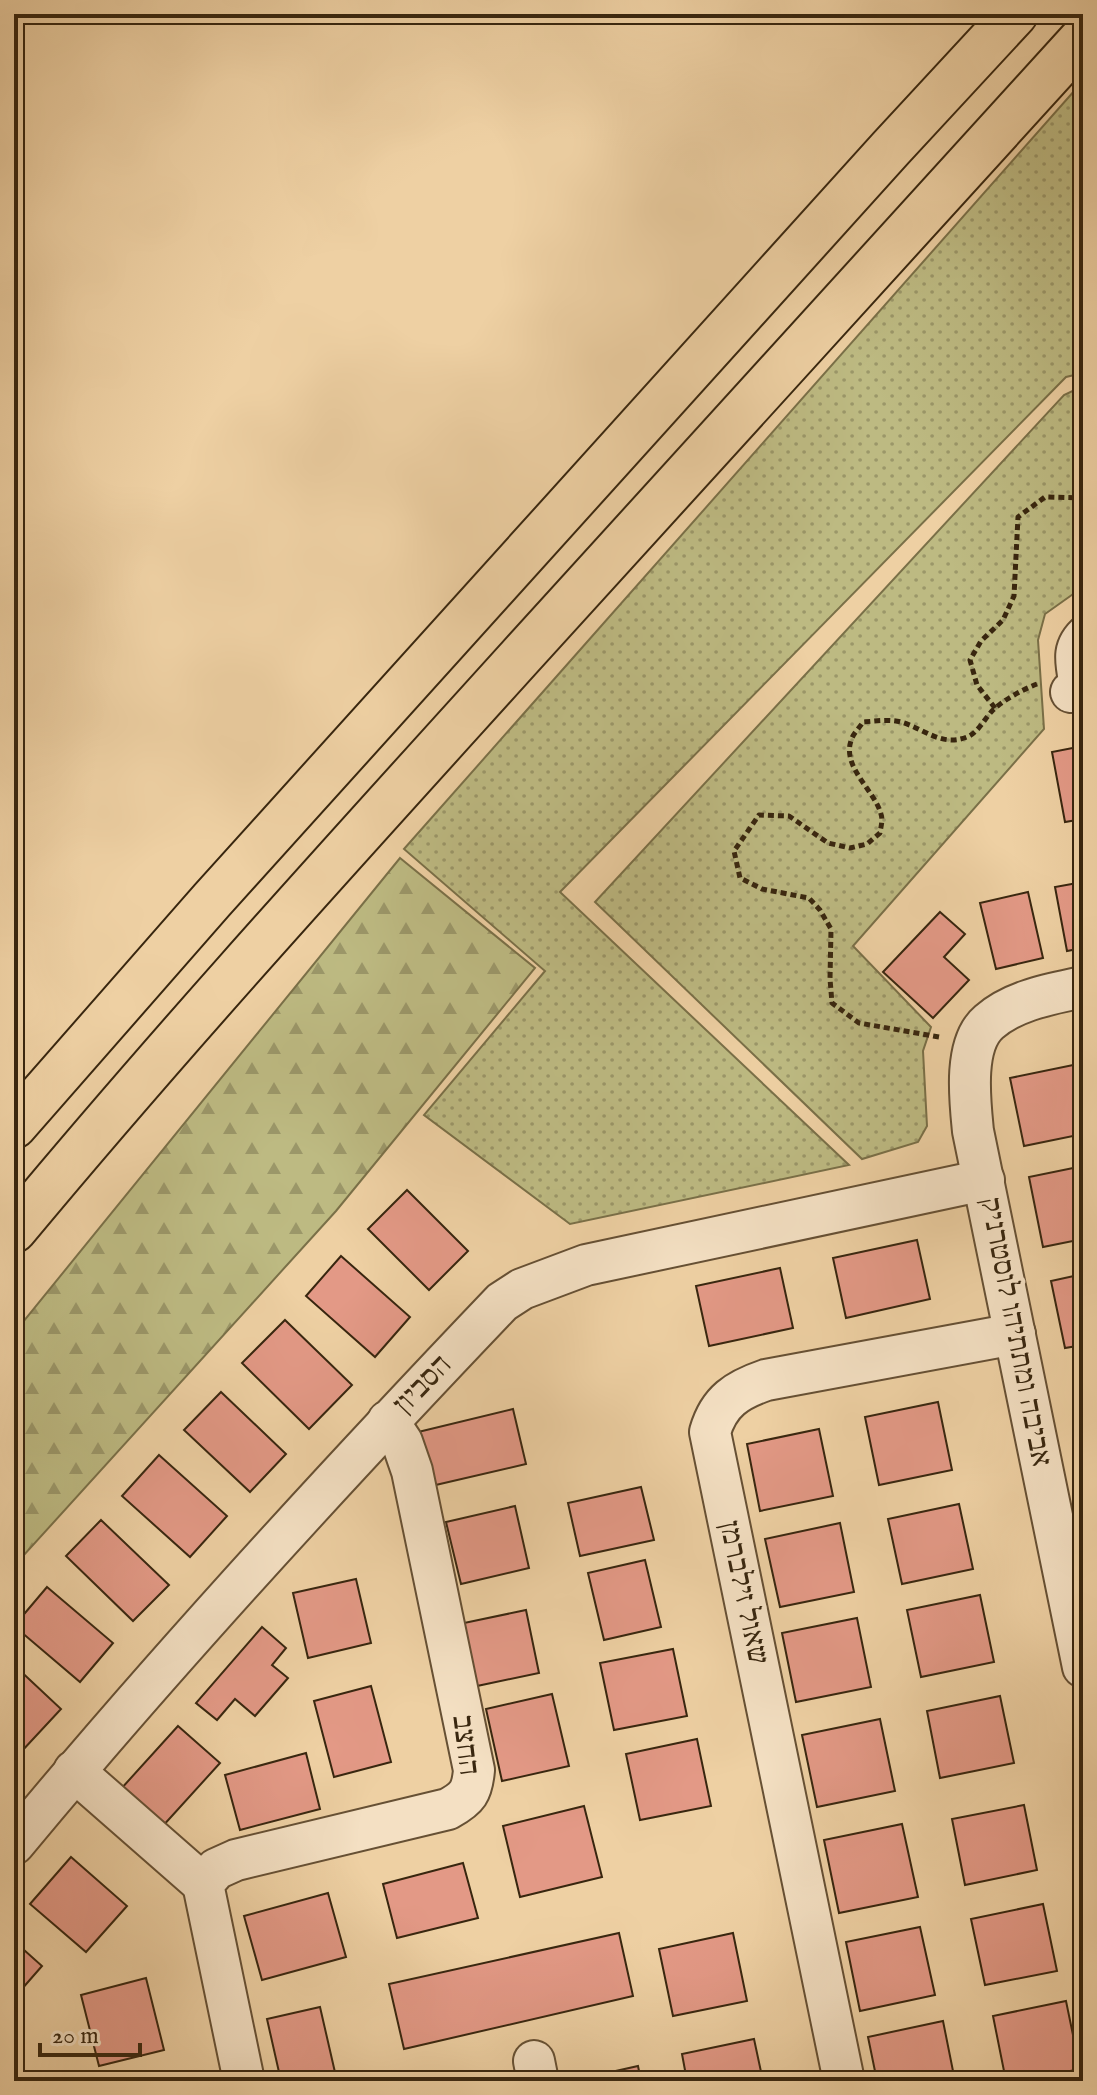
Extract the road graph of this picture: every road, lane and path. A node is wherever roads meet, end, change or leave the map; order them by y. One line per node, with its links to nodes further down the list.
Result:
1 (1015, 14): 9 (highway)
2 (1083, 38): 11 (highway)
3 (1083, 498): 6 (path)
4 (1083, 625): 5 (lane)
5 (1074, 684): 6 (path)
6 (995, 708): 8 (path)
7 (1083, 987): 8 (street)
8 (975, 1043): 10 (street, אביבה ומתתיהו לוסטרניק)
9 (14, 1126)
10 (984, 1180): 12 (street, אביבה ומתתיהו לוסטרניק); 13 (street, הסביון)
11 (14, 1230)
12 (1015, 1334): 14 (street, אביבה ומתתיהו לוסטרניק); 19 (street, שאול זילברמן)
13 (388, 1421): 15 (street, הסביון); 17 (street, החצב)
14 (1083, 1667)
15 (74, 1771): 16 (street, הסביון); 17 (street)
16 (14, 1844)
17 (203, 1884): 18 (street)
18 (244, 2081)
19 (844, 2081)

